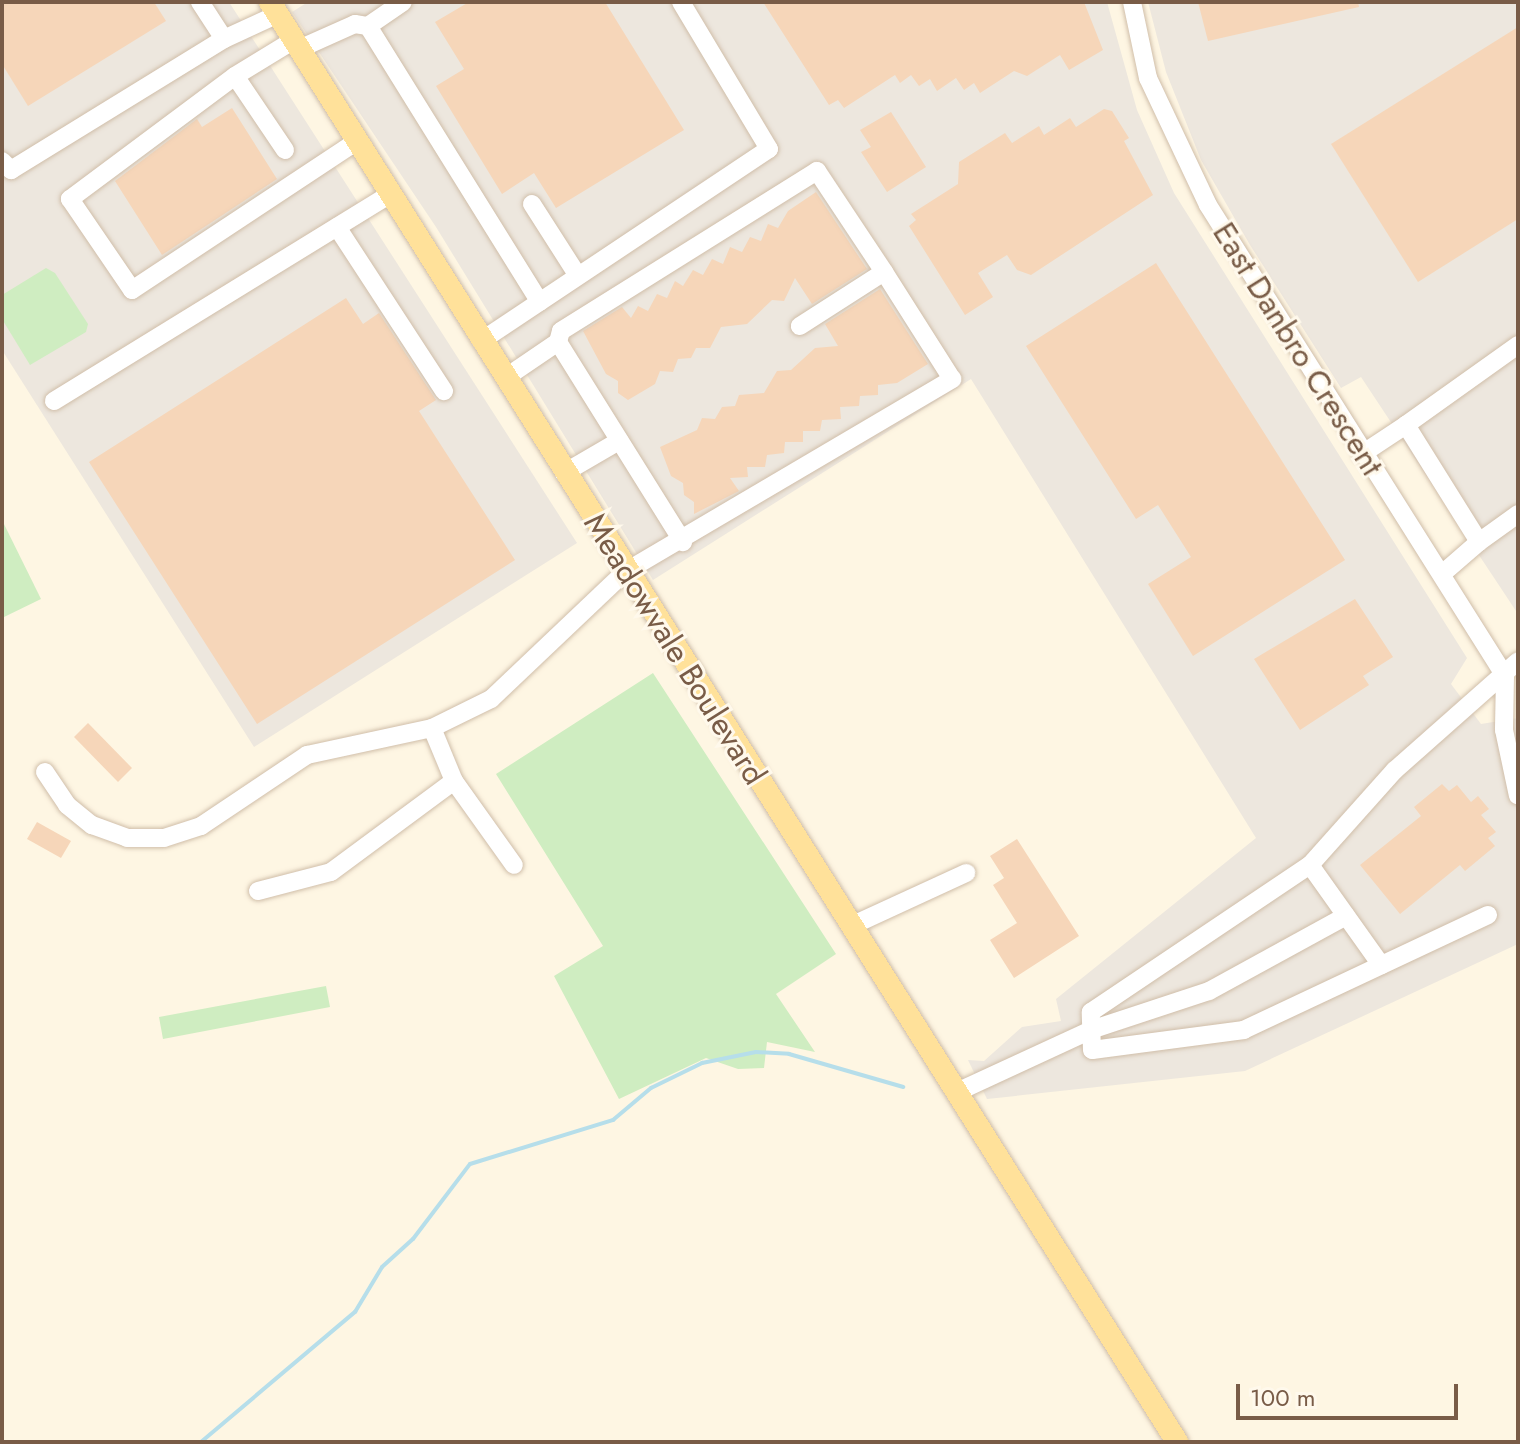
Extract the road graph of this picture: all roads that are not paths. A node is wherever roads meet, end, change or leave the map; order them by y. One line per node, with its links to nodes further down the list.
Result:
1 (200, 2): 7 (street)
2 (403, 2): 6 (street)
3 (681, 2): 17 (street)
4 (1132, 2): 28 (street, East Danbro Crescent)
5 (274, 8): 7 (street); 8 (main road, Meadowvale Boulevard)
6 (368, 26): 8 (street); 18 (street)
7 (224, 39): 12 (street)
8 (296, 45): 9 (street); 10 (main road, Meadowvale Boulevard)
9 (235, 76): 10 (street); 11 (street)
10 (357, 141): 13 (main road, Meadowvale Boulevard)
11 (285, 150)
12 (2, 161)
13 (390, 194): 15 (street); 20 (main road, Meadowvale Boulevard)
14 (532, 204): 17 (street)
15 (337, 227): 24 (street); 25 (street)
16 (884, 272): 19 (street); 21 (street); 31 (street)
17 (578, 276): 18 (street)
18 (540, 302): 20 (street)
19 (800, 326)
20 (481, 341): 23 (main road, Meadowvale Boulevard)
21 (558, 342): 23 (street); 27 (street)
22 (1518, 345): 26 (street)
23 (505, 378): 29 (main road, Meadowvale Boulevard)
24 (444, 391)
25 (54, 401)
26 (1406, 425): 28 (street); 32 (street)
27 (619, 441): 29 (street); 31 (street)
28 (1362, 454): 34 (street, East Danbro Crescent)
29 (564, 473): 33 (main road, Meadowvale Boulevard)
30 (1518, 514): 32 (street)
31 (683, 542): 33 (street)
32 (1479, 542): 34 (street)
33 (625, 572): 37 (street); 47 (main road, Meadowvale Boulevard)
34 (1442, 574): 36 (street, East Danbro Crescent)
35 (1518, 661): 36 (street)
36 (1512, 678): 40 (street); 42 (street)
37 (432, 728): 38 (street); 39 (street)
38 (45, 772)
39 (454, 781): 41 (street); 44 (street)
40 (1518, 796)
41 (514, 865)
42 (1310, 865): 46 (street); 49 (street)
43 (966, 873): 47 (street)
44 (258, 891)
45 (1488, 915): 48 (street)
46 (1346, 916): 48 (street); 49 (street)
47 (851, 926): 50 (main road, Meadowvale Boulevard)
48 (1381, 965): 49 (street)
49 (1091, 1030): 50 (street)
50 (957, 1092): 51 (main road, Meadowvale Boulevard)
51 (1177, 1442)

